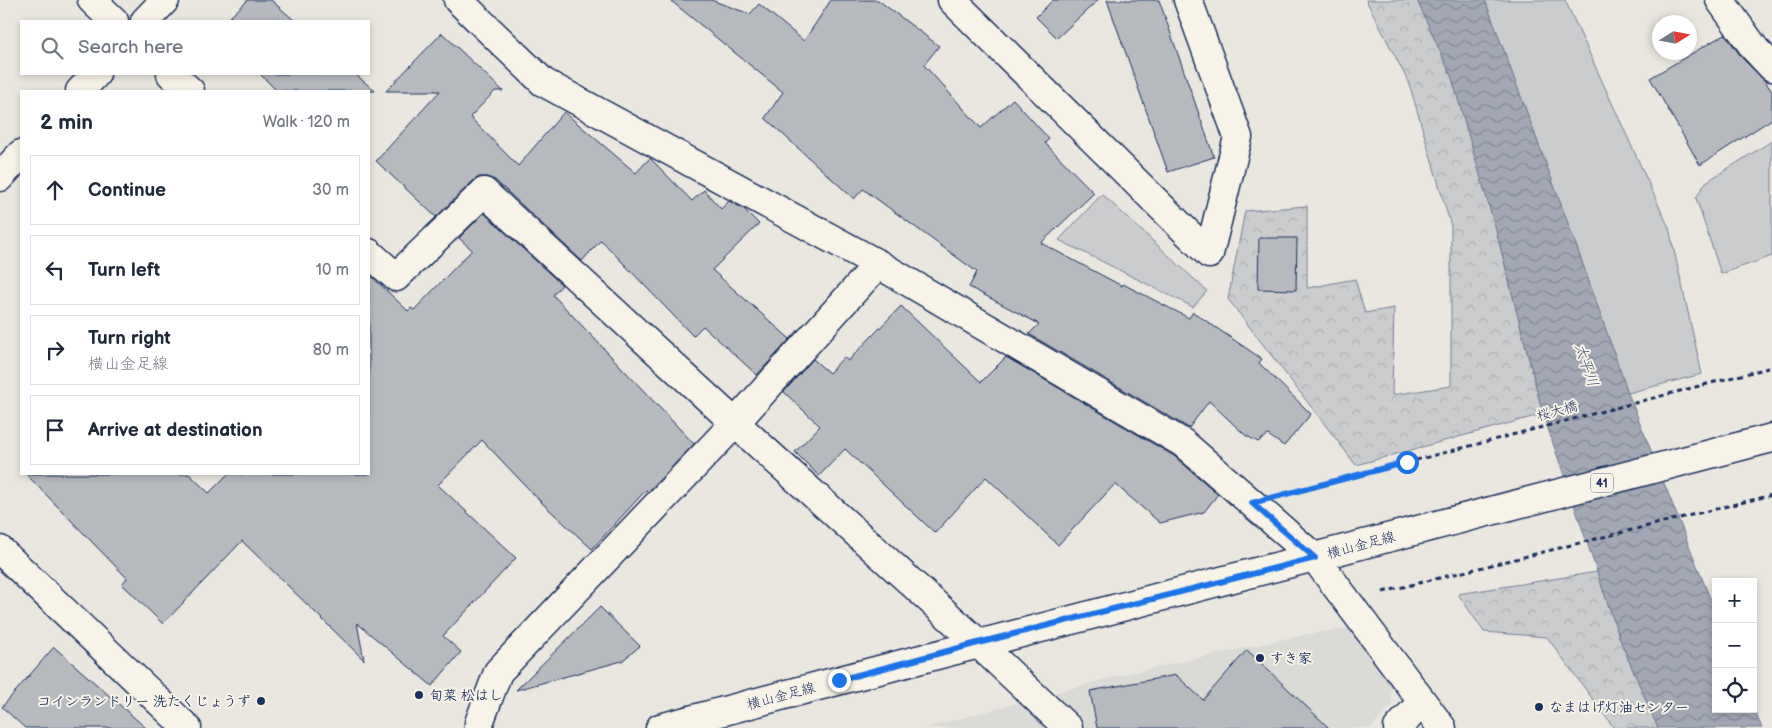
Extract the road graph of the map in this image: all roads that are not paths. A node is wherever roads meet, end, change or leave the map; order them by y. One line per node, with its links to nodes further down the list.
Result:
1 (92, 0): 7 (street)
2 (165, 0): 8 (street)
3 (458, 0): 17 (street)
4 (952, 0): 5 (street)
5 (1188, 0)
6 (1720, 0): 9 (street)
7 (113, 20)
8 (146, 20)
9 (1772, 67)
10 (95, 75): 12 (street)
11 (172, 75): 13 (street)
12 (81, 90)
13 (189, 90)
14 (20, 155): 15 (street)
15 (0, 177)
16 (370, 254): 18 (street)
17 (878, 264): 18 (street); 21 (street)
18 (735, 423): 22 (street); 25 (street)
19 (1772, 438): 21 (street, 横山金足線 / 41)
20 (0, 550): 24 (street)
21 (1315, 558): 22 (street, 横山金足線 / 41); 23 (street)
22 (978, 643): 26 (street, 横山金足線 / 41); 27 (street)
23 (1422, 702): 28 (street); 29 (street)
24 (188, 728)
25 (479, 728)
26 (660, 728)
27 (1068, 728)
28 (1398, 728)
29 (1442, 728)

